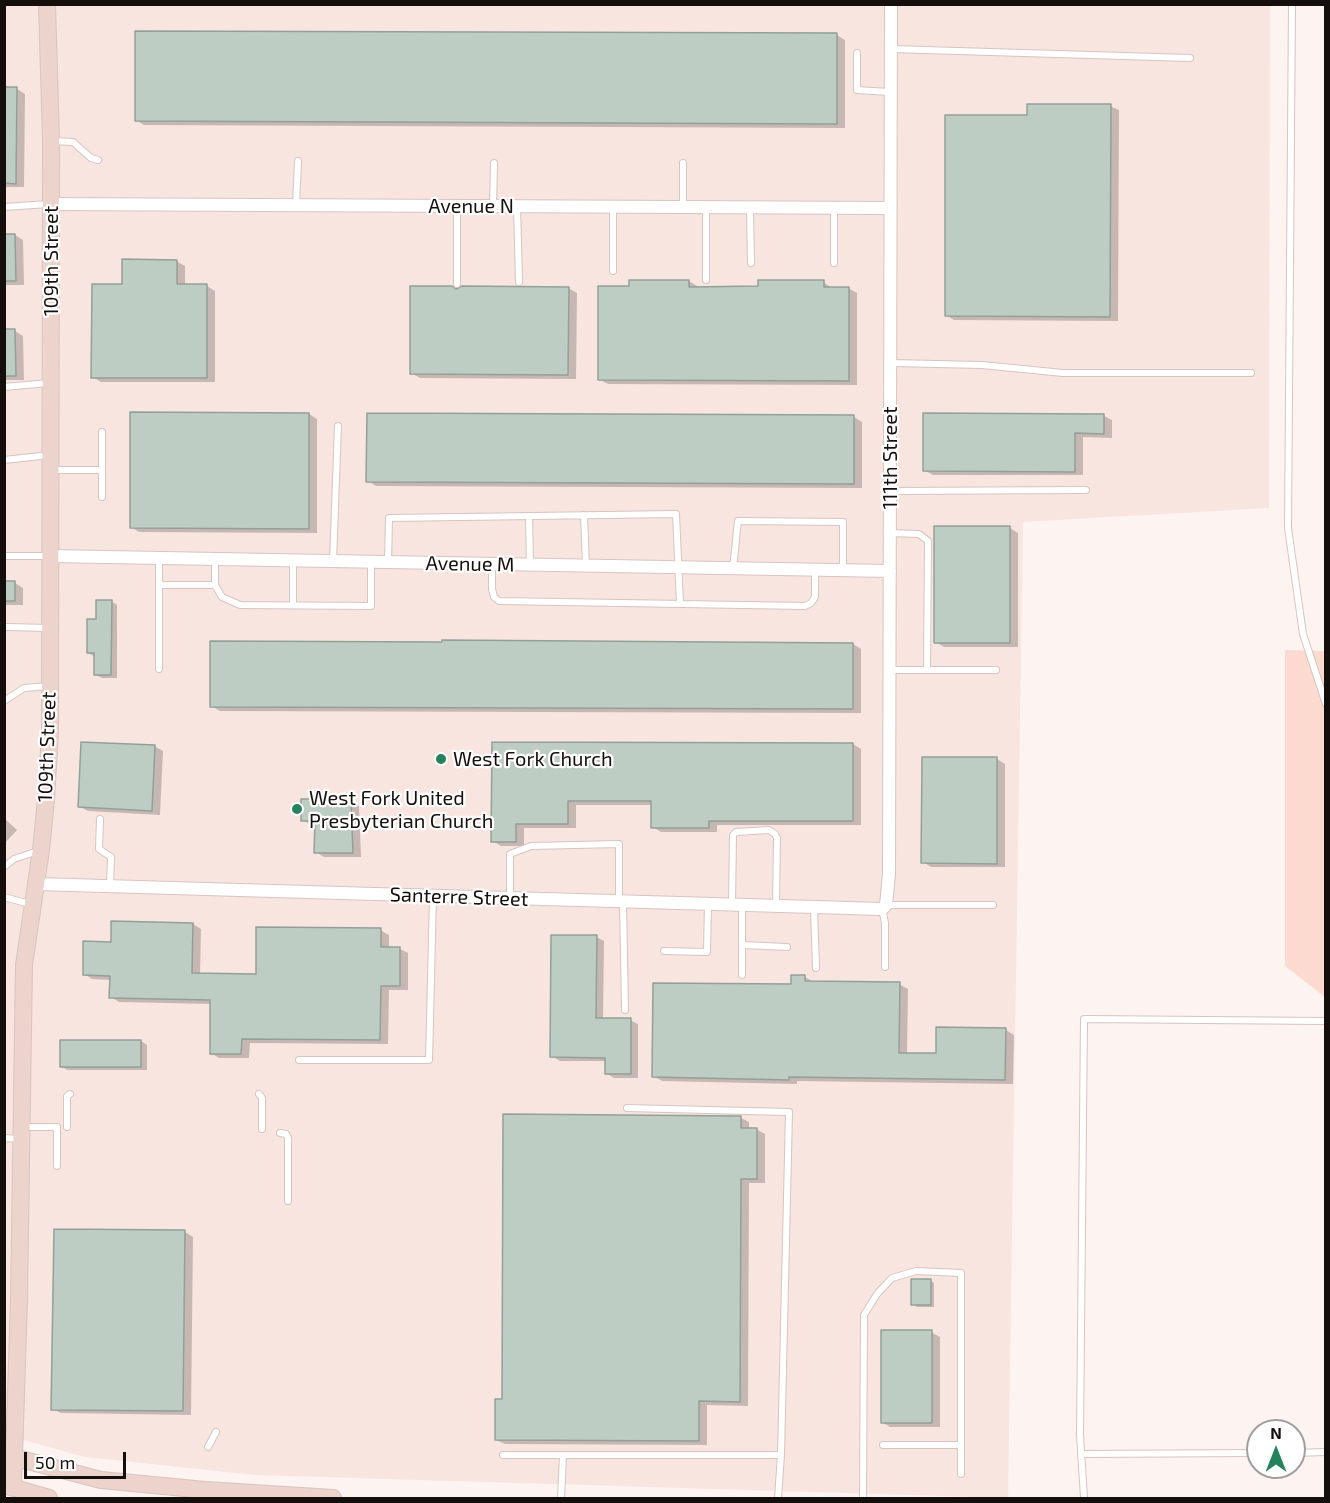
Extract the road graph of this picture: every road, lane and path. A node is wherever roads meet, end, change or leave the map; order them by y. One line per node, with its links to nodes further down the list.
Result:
1 (47, 4): 8 (street, 109th Street)
2 (891, 4): 4 (street, 111th Street)
3 (1292, 4): 74 (lane)
4 (890, 49): 6 (lane); 7 (street, 111th Street)
5 (857, 53): 7 (lane)
6 (1190, 58)
7 (889, 92): 24 (street, 111th Street)
8 (51, 141): 9 (lane); 13 (street, 109th Street)
9 (98, 160)
10 (298, 161): 14 (lane)
11 (494, 163): 16 (lane)
12 (682, 163): 20 (lane)
13 (51, 204): 14 (street, Avenue N); 18 (lane); 33 (street, 109th Street)
14 (296, 205): 15 (street, Avenue N)
15 (457, 206): 16 (street, Avenue N); 30 (lane)
16 (493, 206): 17 (street, Avenue N)
17 (518, 206): 19 (street, Avenue N); 29 (lane)
18 (4, 207)
19 (613, 207): 20 (street, Avenue N); 27 (lane)
20 (682, 207): 21 (street, Avenue N)
21 (706, 207): 22 (street, Avenue N); 28 (lane)
22 (750, 208): 23 (street, Avenue N); 25 (lane)
23 (834, 208): 24 (street, Avenue N); 26 (lane)
24 (891, 208): 31 (street, 111th Street)
25 (751, 263)
26 (834, 264)
27 (613, 272)
28 (706, 280)
29 (519, 282)
30 (457, 284)
31 (891, 363): 32 (lane); 41 (street, 111th Street)
32 (1251, 373)
33 (50, 383): 34 (lane); 38 (street, 109th Street)
34 (4, 387)
35 (338, 426): 51 (lane)
36 (102, 432): 39 (lane)
37 (4, 460): 38 (lane)
38 (51, 462): 39 (lane); 47 (street, 109th Street)
39 (102, 470): 42 (lane)
40 (1086, 490): 41 (lane)
41 (890, 491): 45 (street, 111th Street)
42 (102, 497)
43 (584, 515): 44 (lane); 56 (lane); 57 (lane)
44 (529, 516): 53 (lane); 55 (lane)
45 (890, 533): 61 (street, 111th Street); 70 (lane)
46 (4, 556): 47 (lane)
47 (50, 556): 48 (street, Avenue M); 67 (street, 109th Street)
48 (159, 559): 49 (street, Avenue M); 62 (lane)
49 (215, 560): 50 (street, Avenue M); 63 (lane)
50 (293, 561): 51 (street, Avenue M); 65 (lane)
51 (333, 562): 52 (street, Avenue M)
52 (370, 562): 53 (street, Avenue M); 65 (lane)
53 (388, 563): 54 (street, Avenue M)
54 (492, 564): 55 (street, Avenue M); 64 (lane)
55 (530, 565): 56 (street, Avenue M)
56 (586, 566): 57 (street, Avenue M)
57 (680, 568): 58 (street, Avenue M); 64 (lane)
58 (733, 568): 59 (street, Avenue M); 60 (lane)
59 (815, 570): 60 (street, Avenue M); 64 (lane)
60 (843, 571): 61 (street, Avenue M)
61 (890, 571): 69 (street, 111th Street)
62 (159, 585): 63 (lane); 68 (lane)
63 (215, 585): 65 (lane)
64 (680, 604)
65 (293, 605)
66 (6, 627): 67 (lane)
67 (50, 628): 72 (street, 109th Street)
68 (159, 669)
69 (889, 670): 70 (lane); 90 (street, 111th Street)
70 (927, 670): 71 (lane)
71 (996, 670)
72 (50, 686): 73 (lane); 76 (street, 109th Street)
73 (4, 701)
74 (1326, 704)
75 (100, 819): 79 (lane)
76 (41, 850): 77 (lane); 78 (street, 109th Street)
77 (4, 867)
78 (37, 884): 79 (street, Santerre Street); 86 (street, 109th Street)
79 (110, 886): 80 (street, Santerre Street)
80 (433, 896): 82 (street, Santerre Street); 99 (lane)
81 (4, 897): 86 (lane)
82 (510, 898): 83 (street, Santerre Street); 83 (lane)
83 (621, 901): 84 (street, Santerre Street); 97 (lane)
84 (708, 904): 85 (street, Santerre Street); 93 (lane)
85 (737, 904): 88 (street, Santerre Street); 88 (lane); 91 (lane)
86 (34, 905): 106 (street, 109th Street)
87 (993, 905): 90 (lane)
88 (776, 906): 89 (street, Santerre Street)
89 (814, 907): 90 (street, Santerre Street); 95 (lane)
90 (884, 907): 94 (lane)
91 (742, 945): 92 (lane); 96 (lane)
92 (788, 947)
93 (664, 951)
94 (885, 967)
95 (816, 968)
96 (742, 975)
97 (625, 1010)
98 (1326, 1021): 116 (lane)
99 (299, 1060)
100 (70, 1094): 103 (lane)
101 (259, 1094): 104 (lane)
102 (627, 1108): 118 (lane)
103 (67, 1127)
104 (262, 1130)
105 (280, 1133): 108 (lane)
106 (15, 1135): 107 (lane); 119 (street, 109th Street)
107 (57, 1166)
108 (288, 1202)
109 (216, 1432): 112 (lane)
110 (883, 1445): 111 (lane)
111 (962, 1445): 121 (lane); 128 (lane)
112 (208, 1446)
113 (1326, 1452): 115 (lane)
114 (1246, 1453): 116 (lane)
115 (1306, 1453)
116 (1081, 1454): 129 (lane)
117 (503, 1455): 120 (lane)
118 (781, 1455): 120 (lane); 127 (lane)
119 (9, 1456): 122 (street, 109th Street); 123 (street)
120 (563, 1456): 126 (lane)
121 (962, 1474)
122 (10, 1491): 124 (street)
123 (214, 1494): 125 (street)
124 (49, 1498)
125 (333, 1498)
126 (561, 1498)
127 (778, 1498)
128 (863, 1498)
129 (1084, 1498)

